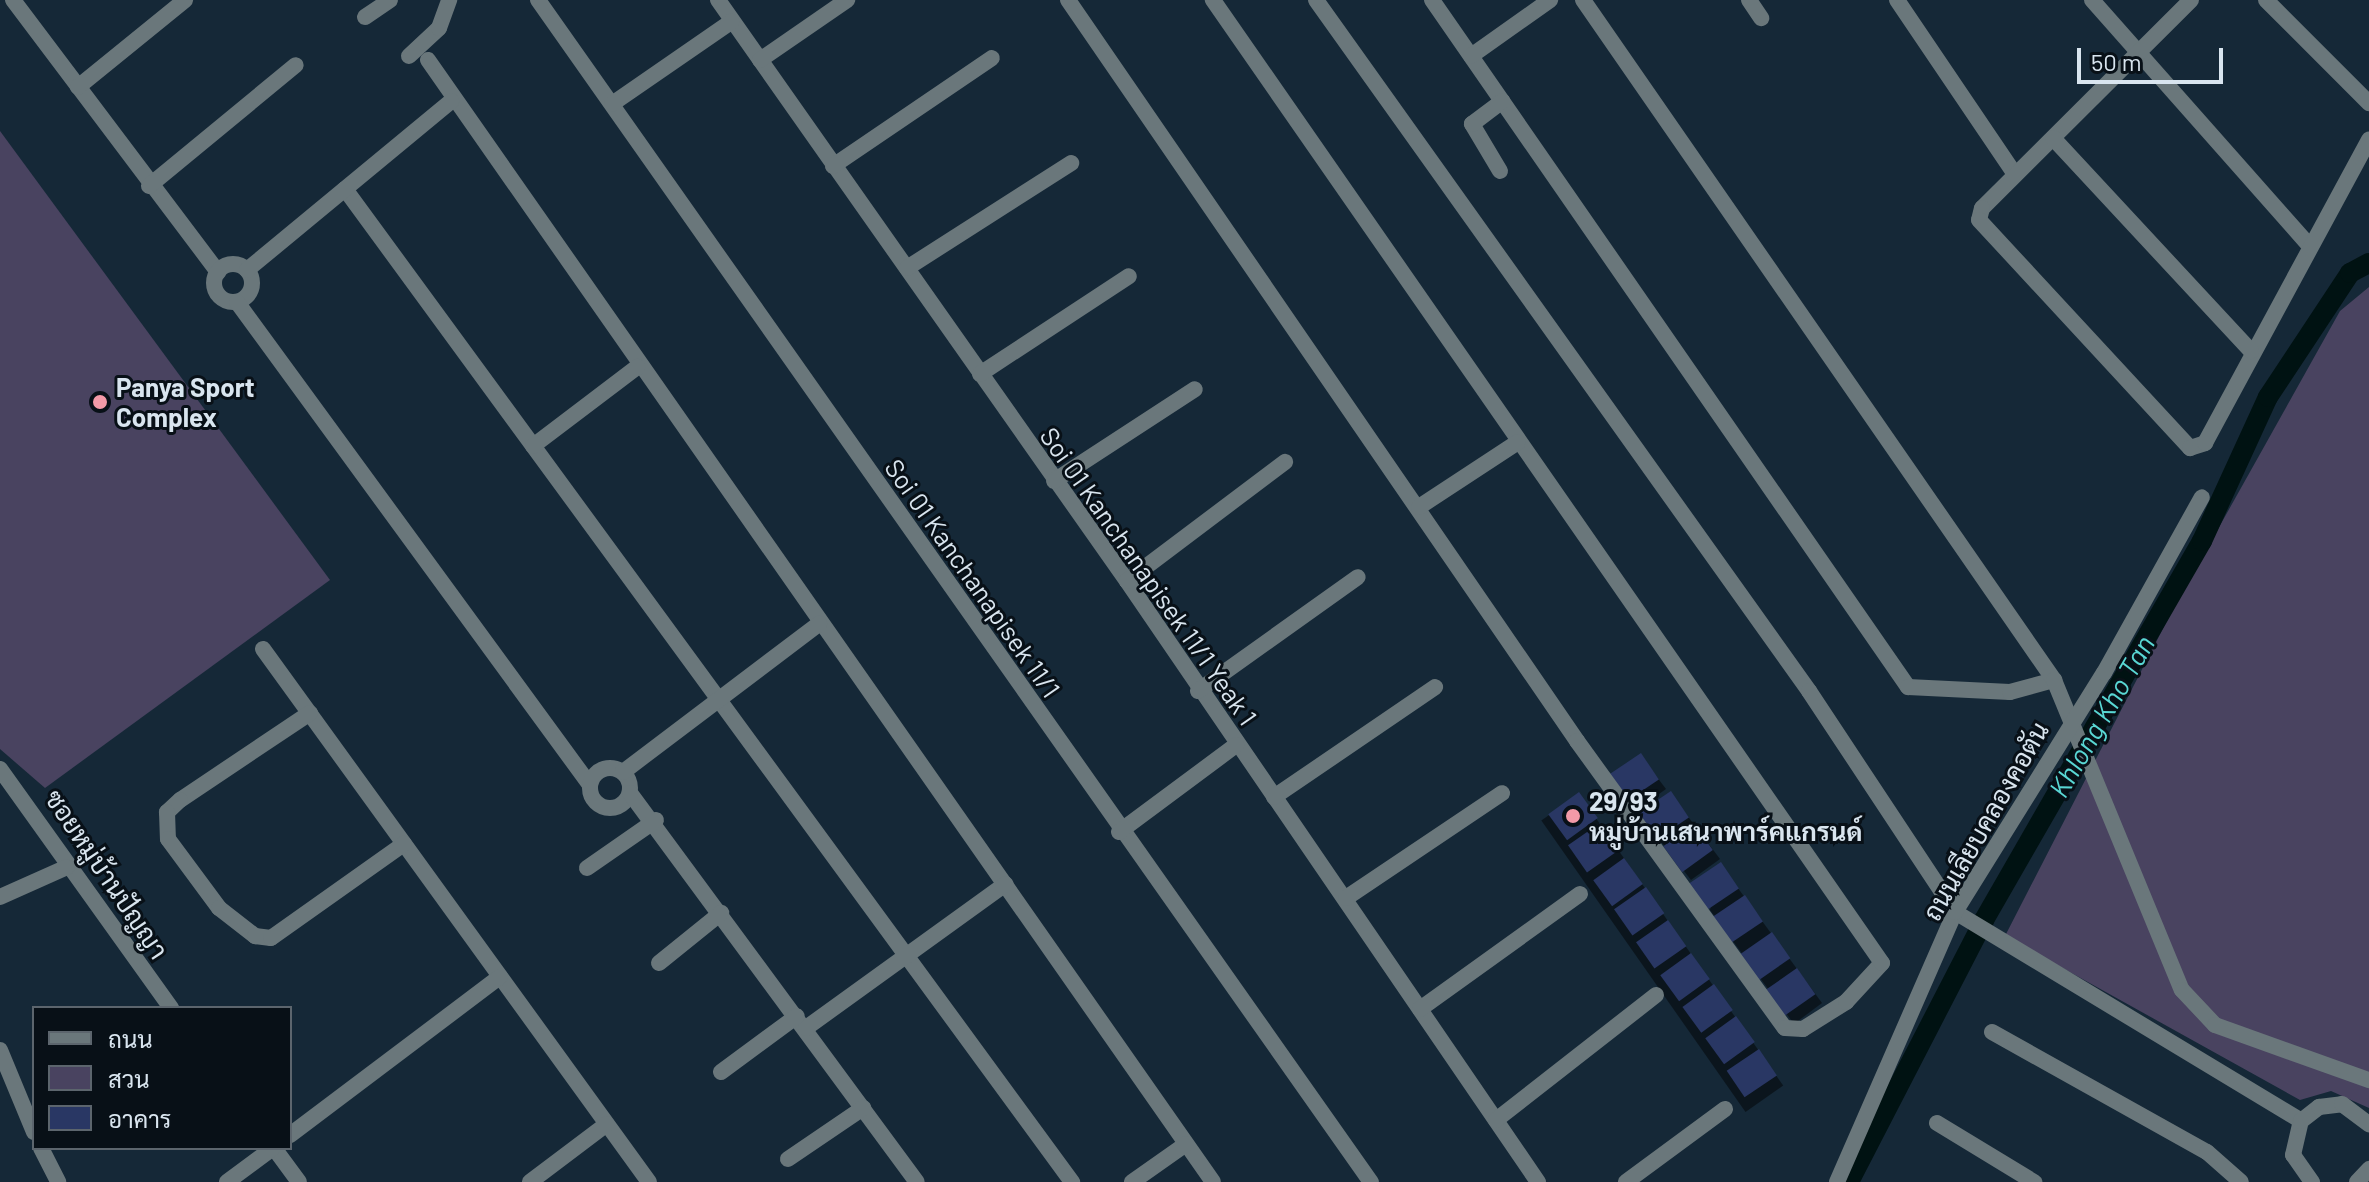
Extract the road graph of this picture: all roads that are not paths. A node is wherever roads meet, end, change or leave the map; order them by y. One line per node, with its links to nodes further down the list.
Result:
1 (13, 0): 29 (street)
2 (185, 0): 29 (street)
3 (390, 0): 19 (street)
4 (448, 0): 22 (street)
5 (538, 0): 33 (street, Soi 01 Kanchanapisek 11/1)
6 (718, 0): 21 (street, Soi 01 Kanchanapisek 11/1 Yeak 1)
7 (847, 0): 27 (street)
8 (1068, 0): 57 (street)
9 (1213, 0): 52 (street)
10 (1316, 0): 85 (street)
11 (1432, 0): 23 (street)
12 (1550, 0): 23 (street)
13 (1583, 0): 62 (street)
14 (1749, 0): 20 (street)
15 (1897, 0): 39 (street)
16 (2092, 0): 24 (street)
17 (2191, 0): 24 (street)
18 (2266, 0): 32 (street)
19 (365, 17)
20 (1761, 18)
21 (731, 22): 27 (street, Soi 01 Kanchanapisek 11/1 Yeak 1); 33 (street)
22 (409, 56)
23 (1471, 56): 31 (street)
24 (2136, 56): 34 (street); 42 (street)
25 (992, 58): 37 (street)
26 (428, 60): 30 (street)
27 (760, 60): 37 (street, Soi 01 Kanchanapisek 11/1 Yeak 1)
28 (296, 65): 40 (street)
29 (78, 87): 40 (street)
30 (451, 101): 41 (street); 49 (street)
31 (1502, 101): 38 (street); 62 (street)
32 (2369, 103)
33 (612, 104): 76 (street, Soi 01 Kanchanapisek 11/1)
34 (2053, 138): 39 (street); 48 (street)
35 (2369, 140): 42 (street)
36 (1071, 163): 43 (street)
37 (833, 166): 43 (street, Soi 01 Kanchanapisek 11/1 Yeak 1)
38 (1500, 171)
39 (2015, 174): 48 (street)
40 (149, 186): 45 (street)
41 (345, 189): 44 (street); 53 (street)
42 (2310, 246): 48 (street)
43 (907, 268): 50 (street, Soi 01 Kanchanapisek 11/1 Yeak 1)
44 (247, 270): 45 (street); 47 (street)
45 (218, 272): 47 (street)
46 (1129, 276): 50 (street)
47 (237, 302): 71 (street)
48 (2251, 351)
49 (637, 367): 53 (street); 60 (street)
50 (980, 374): 55 (street, Soi 01 Kanchanapisek 11/1 Yeak 1)
51 (1195, 389): 55 (street)
52 (1518, 442): 57 (street); 57 (street)
53 (533, 446): 65 (street)
54 (1285, 462): 59 (street)
55 (1054, 481): 59 (street, Soi 01 Kanchanapisek 11/1 Yeak 1)
56 (2202, 497): 67 (street, ถนนเลียบคลองคอตัน)
57 (1419, 507)
58 (1358, 577): 64 (street)
59 (1127, 581): 64 (street, Soi 01 Kanchanapisek 11/1 Yeak 1)
60 (819, 624): 65 (street); 80 (street)
61 (263, 649): 66 (street)
62 (2054, 680): 67 (street)
63 (1435, 687): 74 (street)
64 (1198, 691): 68 (street, Soi 01 Kanchanapisek 11/1 Yeak 1)
65 (721, 703): 70 (street); 86 (street)
66 (310, 713): 77 (street); 77 (street)
67 (2074, 731): 85 (street, ถนนเลียบคลองคอตัน); 96 (street)
68 (1236, 745): 74 (street, Soi 01 Kanchanapisek 11/1 Yeak 1); 76 (street)
69 (0, 769): 78 (street, ซอยหมู่บ้านปัญญา)
70 (623, 772): 71 (street); 72 (street)
71 (590, 785): 72 (street)
72 (630, 793): 75 (street)
73 (1502, 793): 83 (street)
74 (1274, 797): 83 (street, Soi 01 Kanchanapisek 11/1 Yeak 1)
75 (656, 820): 79 (street); 84 (street)
76 (1119, 832): 120 (street, Soi 01 Kanchanapisek 11/1)
77 (404, 844): 88 (street)
78 (67, 867): 82 (street); 90 (street, ซอยหมู่บ้านปัญญา)
79 (587, 868)
80 (1006, 884): 86 (street); 106 (street)
81 (1580, 894): 91 (street)
82 (0, 897)
83 (1346, 898): 91 (street, Soi 01 Kanchanapisek 11/1 Yeak 1)
84 (721, 913): 87 (street); 92 (street)
85 (1960, 916): 100 (street); 123 (street, ถนนเลียบคลองคอตัน)
86 (909, 959): 92 (street); 117 (street)
87 (659, 963)
88 (500, 977): 102 (street); 105 (street)
89 (1656, 995): 99 (street)
90 (170, 1006)
91 (1420, 1009): 99 (street, Soi 01 Kanchanapisek 11/1 Yeak 1)
92 (801, 1022): 95 (street); 97 (street)
93 (1992, 1032): 125 (street)
94 (0, 1050): 104 (street)
95 (721, 1072)
96 (2369, 1080)
97 (863, 1108): 110 (street); 116 (street)
98 (1725, 1109): 122 (street)
99 (1496, 1120): 121 (street, Soi 01 Kanchanapisek 11/1 Yeak 1)
100 (2301, 1121): 103 (street); 126 (street)
101 (1937, 1123): 124 (street)
102 (607, 1124): 114 (street); 115 (street)
103 (2369, 1124)
104 (32, 1127)
105 (292, 1133)
106 (1186, 1144): 118 (street); 119 (street)
107 (42, 1150): 111 (street)
108 (270, 1150): 112 (street)
109 (275, 1150): 113 (street)
110 (788, 1159)
111 (58, 1182)
112 (227, 1182)
113 (299, 1182)
114 (530, 1182)
115 (649, 1182)
116 (917, 1182)
117 (1072, 1182)
118 (1132, 1182)
119 (1213, 1182)
120 (1371, 1182)
121 (1538, 1182)
122 (1626, 1182)
123 (1837, 1182)
124 (2034, 1182)
125 (2241, 1182)
126 (2312, 1182)

